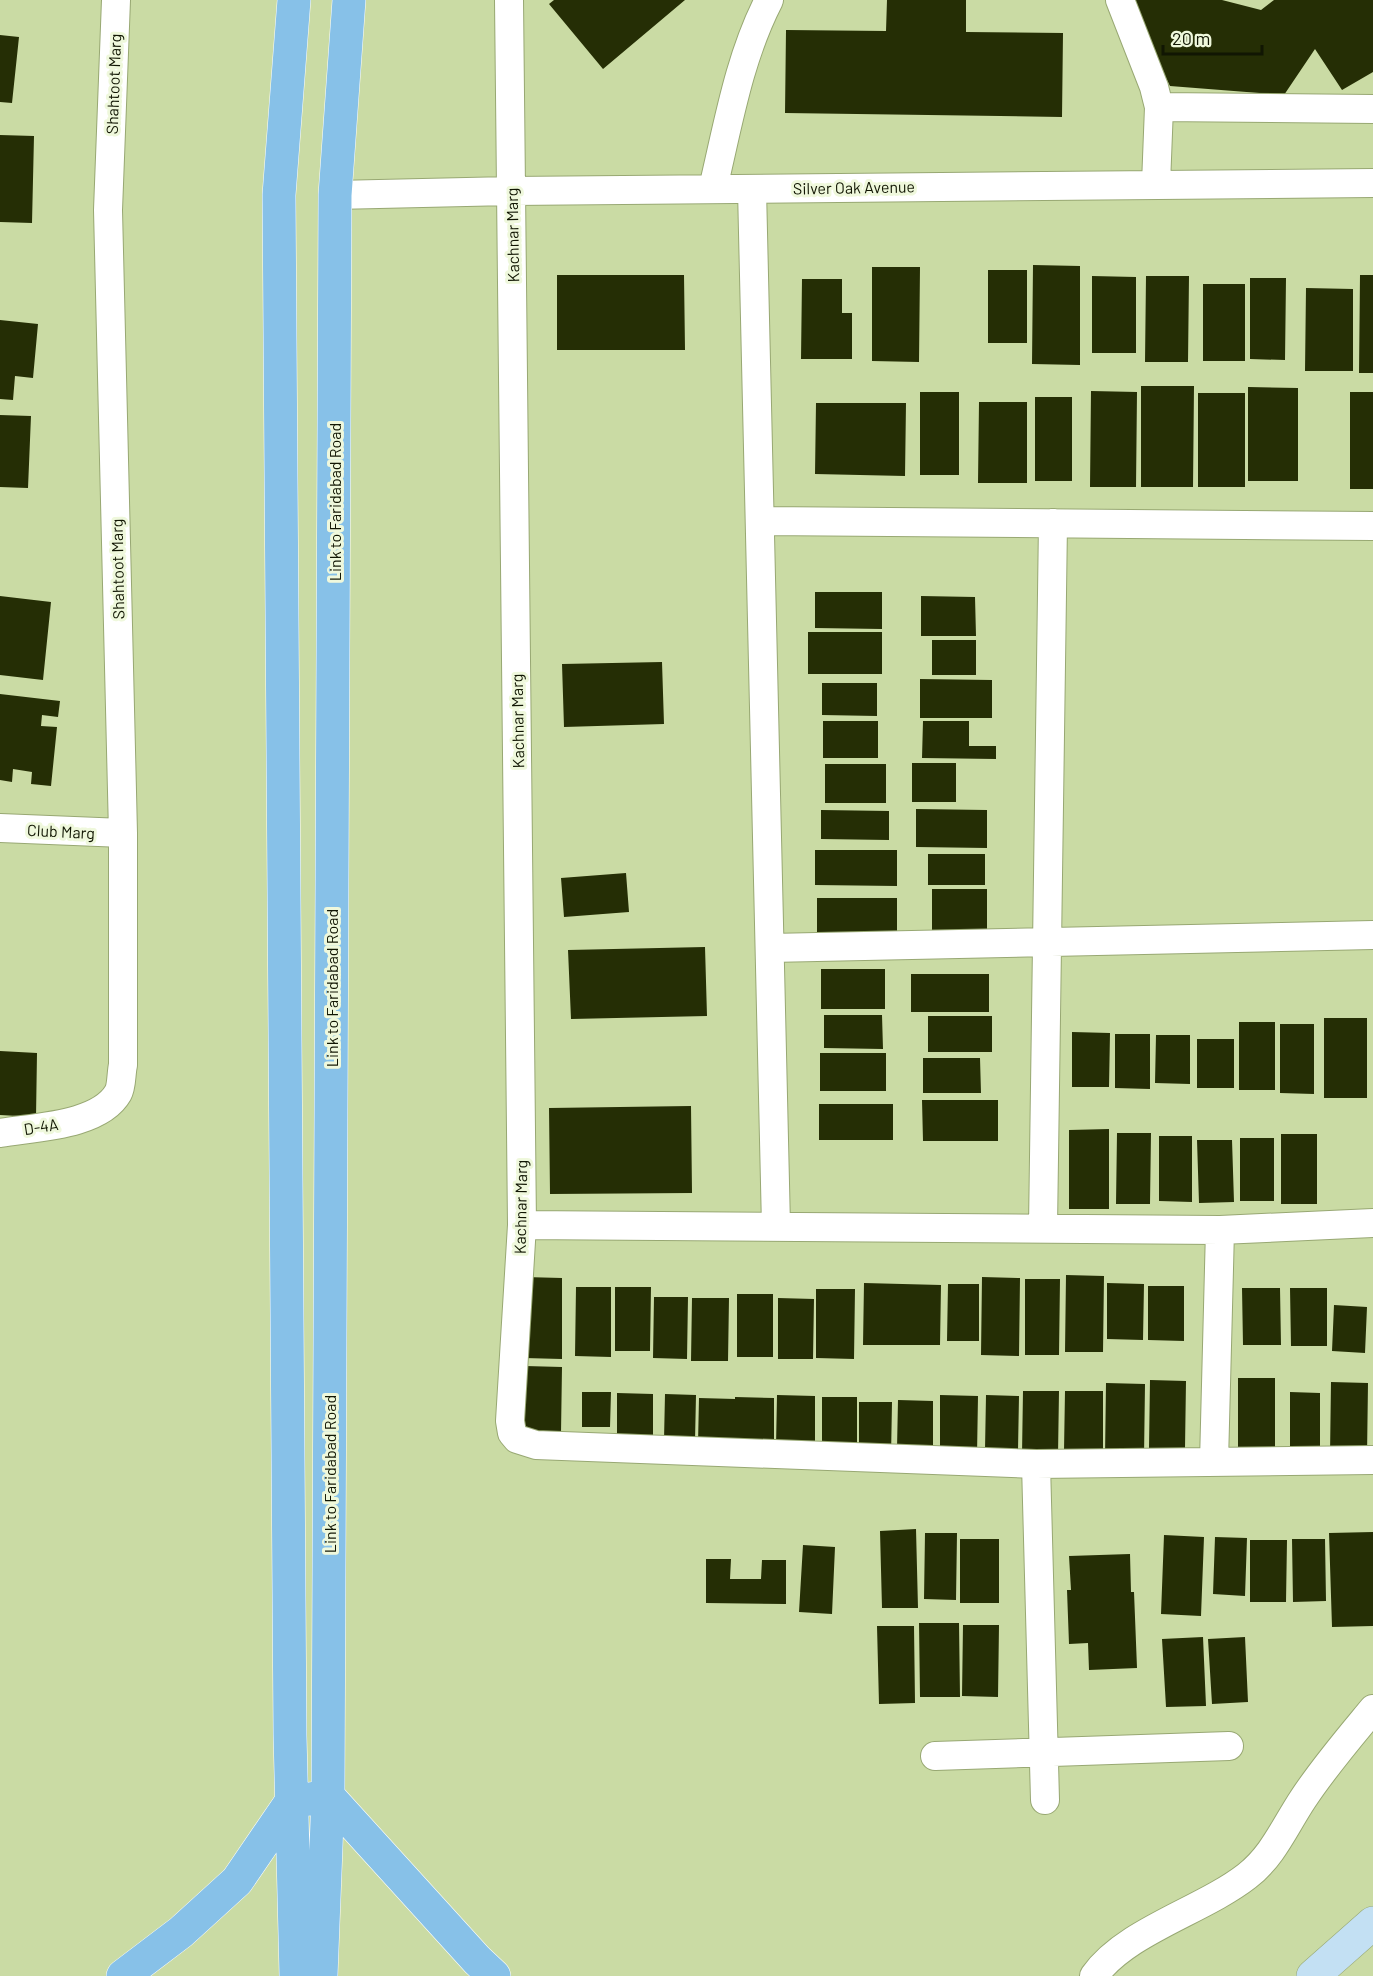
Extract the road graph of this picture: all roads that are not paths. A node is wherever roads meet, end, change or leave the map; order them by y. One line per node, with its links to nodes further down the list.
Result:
1 (116, 0): 19 (street, Shahtoot Marg)
2 (294, 0): 39 (main road)
3 (349, 0): 14 (main road, Link to Faridabad Road)
4 (509, 0): 13 (street, Kachnar Marg)
5 (769, 0): 11 (street)
6 (1120, 0): 7 (street)
7 (1159, 107): 8 (street); 10 (street)
8 (1373, 109)
9 (1373, 183): 10 (street, Silver Oak Avenue)
10 (1156, 184): 12 (street, Silver Oak Avenue)
11 (713, 188): 12 (street, Silver Oak Avenue); 13 (street, Silver Oak Avenue)
12 (752, 189): 15 (street)
13 (511, 190): 14 (street, Silver Oak Avenue); 26 (street, Kachnar Marg)
14 (335, 195): 37 (main road, Link to Faridabad Road)
15 (760, 521): 16 (street); 22 (street)
16 (1053, 523): 17 (street); 21 (street)
17 (1373, 526)
18 (0, 828): 19 (street, Club Marg)
19 (123, 833): 23 (street, Shahtoot Marg)
20 (1373, 936): 21 (street)
21 (1047, 943): 22 (street); 28 (street)
22 (770, 948): 27 (street)
23 (82, 1120): 24 (street, D-4A)
24 (0, 1133)
25 (1373, 1223): 29 (street)
26 (522, 1225): 27 (street); 32 (street, Kachnar Marg)
27 (776, 1226): 28 (street)
28 (1043, 1228): 29 (street)
29 (1220, 1230): 31 (street)
30 (1373, 1460): 31 (street)
31 (1214, 1462): 32 (street)
32 (1035, 1464): 35 (street)
33 (1373, 1709): 45 (street)
34 (1229, 1746): 35 (street)
35 (1044, 1753): 36 (street); 38 (street)
36 (935, 1756)
37 (328, 1796): 39 (main road); 43 (main road, Link to Faridabad Road); 44 (main road)
38 (1045, 1800)
39 (291, 1802): 41 (main road); 42 (main road)
40 (1373, 1923): 46 (main road)
41 (123, 1976)
42 (296, 1976)
43 (321, 1976)
44 (494, 1976)
45 (1094, 1976)
46 (1313, 1976)

